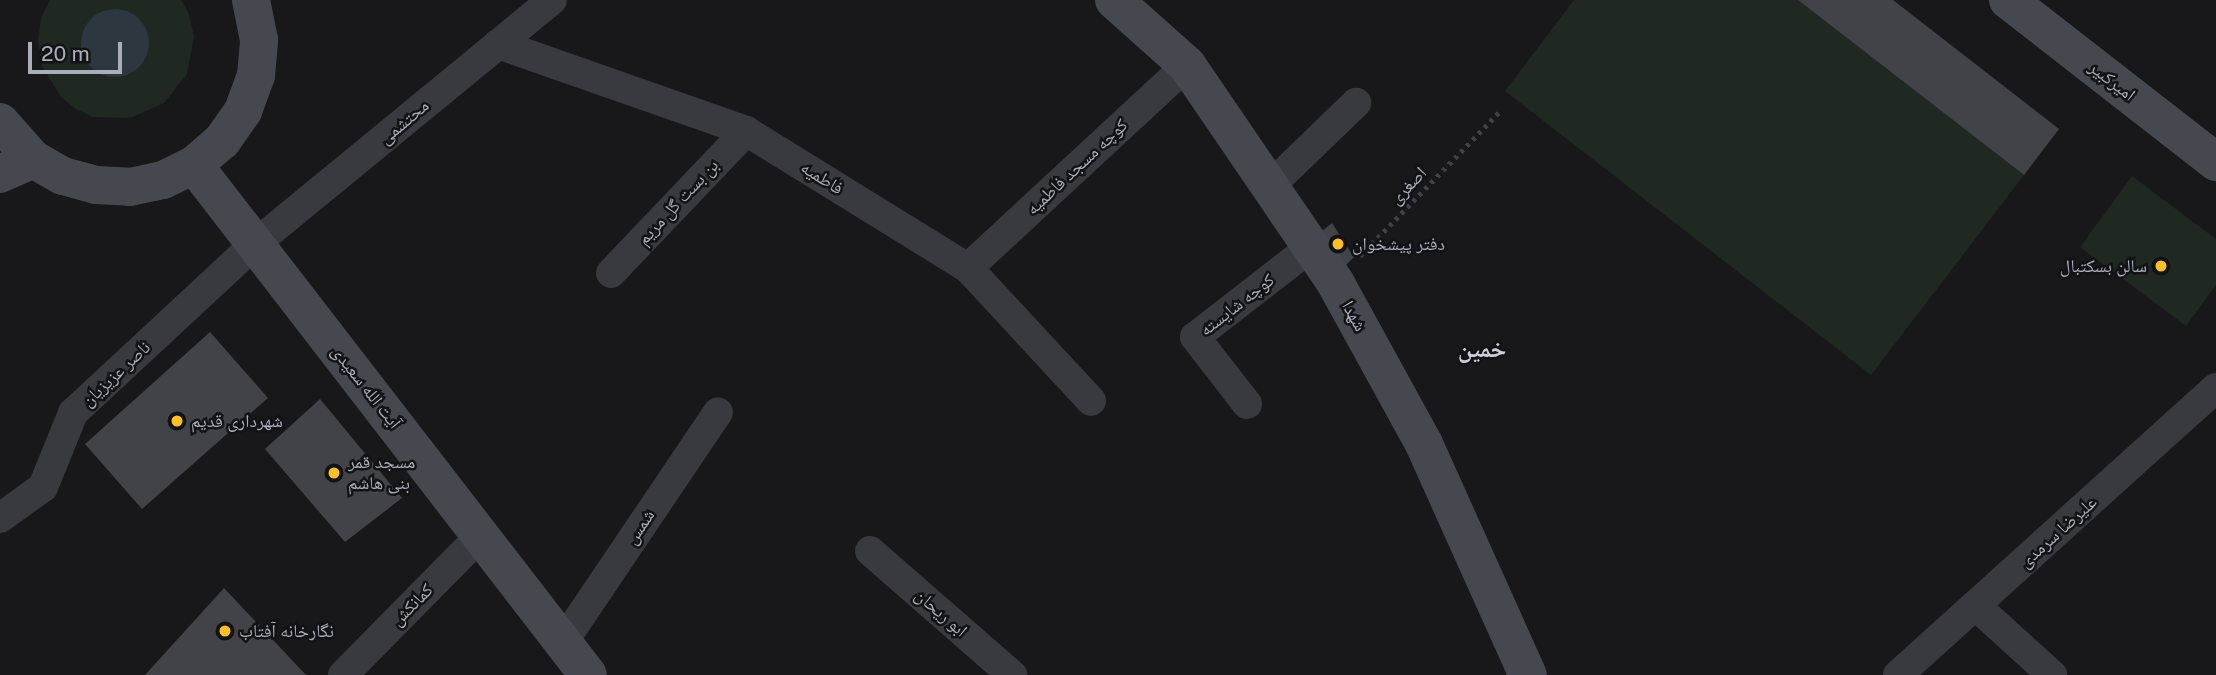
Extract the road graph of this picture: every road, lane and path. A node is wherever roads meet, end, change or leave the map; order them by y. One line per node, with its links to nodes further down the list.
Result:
1 (552, 0): 5 (street, محتشمی)
2 (1114, 0): 6 (street, شهدا)
3 (2008, 0): 11 (street, امیرکبیر)
4 (253, 1): 12 (street)
5 (498, 44): 10 (street, فاطمیه); 15 (street, محتشمی)
6 (1187, 65): 14 (street, شهدا); 17 (street, کوچه مسجد فاطمیه)
7 (1356, 103): 14 (street)
8 (1501, 110): 19 (path, اصغری)
9 (0, 122): 13 (street)
10 (746, 131): 17 (street, فاطمیه); 18 (street, بن بست گل مریم)
11 (2216, 162)
12 (194, 165): 13 (street); 15 (street, آیت الله سعیدی)
13 (17, 167)
14 (1270, 186): 16 (street, شهدا)
15 (255, 244): 24 (street, ناصر عزیزیان); 25 (street, آیت الله سعیدی)
16 (1311, 247): 19 (street, شهدا); 22 (street, کوچه شایسته)
17 (968, 268): 21 (street, فاطمیه)
18 (611, 273)
19 (1335, 282): 32 (street, شهدا)
20 (2216, 388): 27 (street, علیرضا سرمدی)
21 (1091, 401)
22 (1247, 404)
23 (718, 412): 28 (street, شمس)
24 (0, 518)
25 (481, 535): 28 (street, آیت الله سعیدی); 29 (street, کمانکش)
26 (870, 551): 31 (street, ابو ریحان)
27 (1976, 606): 33 (street, علیرضا سرمدی); 34 (street)
28 (563, 642): 30 (street, آیت الله سعیدی)
29 (343, 675)
30 (588, 675)
31 (1012, 675)
32 (1528, 675)
33 (1898, 675)
34 (2052, 675)

